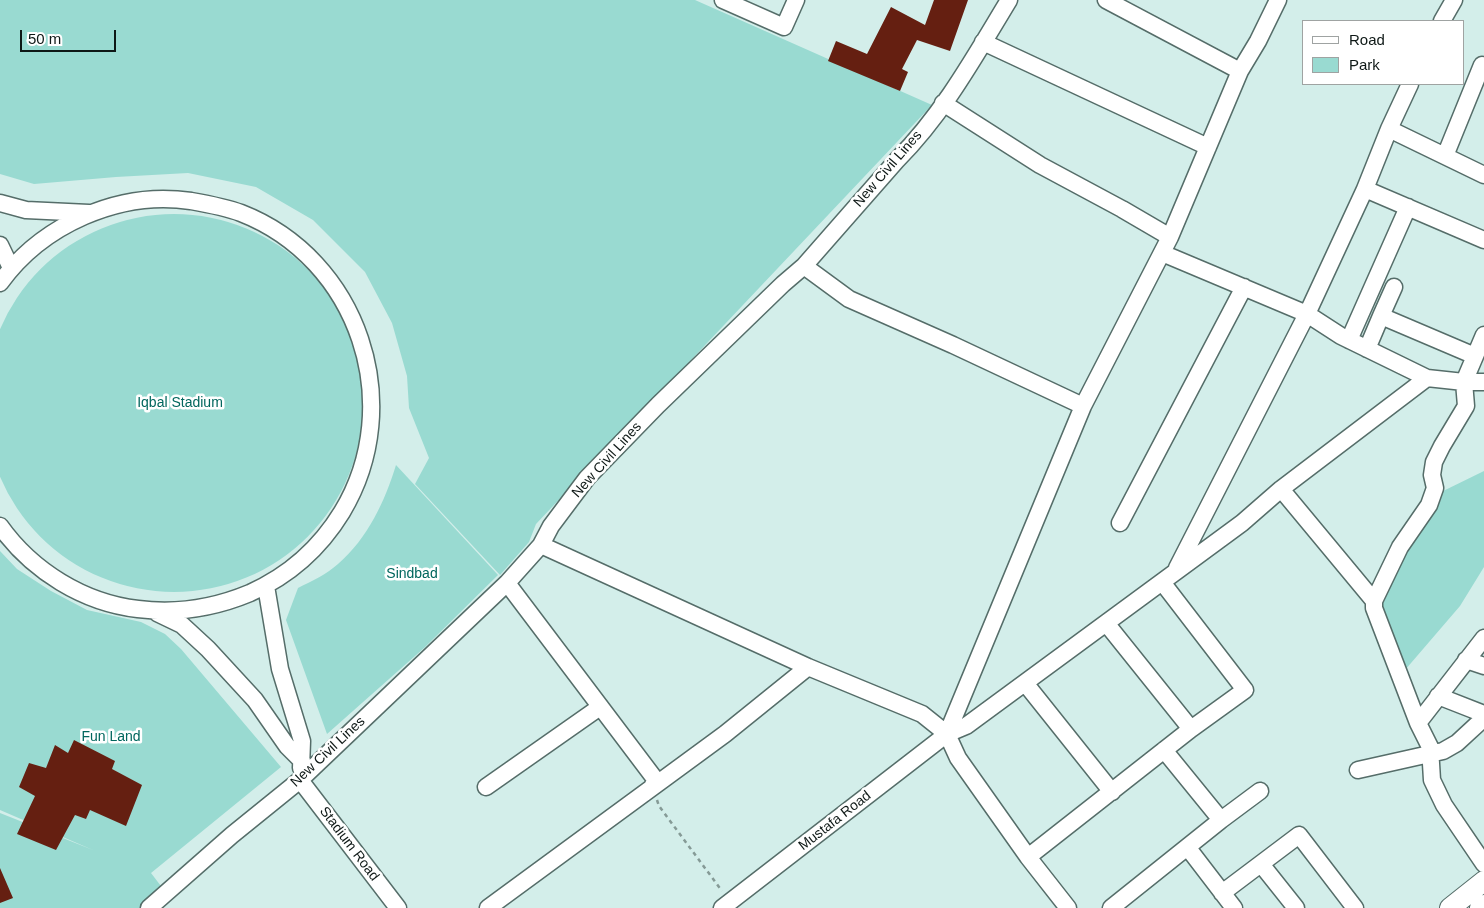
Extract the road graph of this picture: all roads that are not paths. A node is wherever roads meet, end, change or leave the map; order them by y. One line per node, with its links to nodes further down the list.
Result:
1 (723, 0): 2 (street)
2 (796, 0)
3 (1008, 0): 8 (street, New Civil Lines)
4 (1106, 0): 10 (street)
5 (1454, 0): 7 (street)
6 (1274, 1): 10 (street)
7 (1443, 20)
8 (983, 42): 12 (street, New Civil Lines); 14 (street)
9 (1482, 65): 15 (street)
10 (1240, 71): 14 (street)
11 (1410, 85): 13 (street)
12 (943, 104): 21 (street); 25 (street, New Civil Lines)
13 (1389, 129): 15 (street); 17 (street)
14 (1208, 148): 21 (street)
15 (1446, 156): 16 (street)
16 (1484, 174)
17 (1365, 189): 19 (street); 30 (street)
18 (0, 203): 20 (street)
19 (1408, 208): 22 (street); 33 (street)
20 (90, 213): 26 (street); 46 (street)
21 (1170, 237): 24 (street)
22 (1484, 240)
23 (0, 245): 26 (street)
24 (1162, 253): 28 (street); 39 (street)
25 (804, 266): 39 (street); 43 (street, New Civil Lines)
26 (11, 268): 27 (street)
27 (0, 284)
28 (1244, 286): 30 (street); 41 (street)
29 (1394, 287): 31 (street)
30 (1307, 314): 33 (street); 44 (street)
31 (1381, 316): 34 (street); 35 (street)
32 (1484, 337): 35 (street)
33 (1349, 340): 34 (street)
34 (1367, 349): 36 (street)
35 (1475, 356): 37 (street)
36 (1427, 378): 37 (street); 40 (street, Mustafa Road)
37 (1464, 382): 38 (street); 47 (street)
38 (1484, 382)
39 (1082, 406): 61 (street)
40 (1281, 488): 44 (street, Mustafa Road); 47 (street)
41 (1120, 523)
42 (0, 526): 48 (street)
43 (541, 545): 45 (street, New Civil Lines); 53 (street)
44 (1168, 577): 49 (street, Mustafa Road); 60 (street)
45 (507, 583): 56 (street); 66 (street, New Civil Lines)
46 (266, 586): 48 (street); 64 (street)
47 (1374, 601): 59 (street)
48 (154, 611): 64 (street)
49 (1106, 622): 54 (street, Mustafa Road); 60 (street)
50 (1484, 638): 51 (street)
51 (1466, 660): 52 (street); 55 (street)
52 (1484, 666)
53 (808, 667): 61 (street); 67 (street)
54 (1025, 682): 61 (street, Mustafa Road); 70 (street)
55 (1438, 696): 57 (street); 59 (street)
56 (600, 707): 67 (street); 68 (street)
57 (1484, 714)
58 (1484, 718): 63 (street)
59 (1418, 723): 63 (street)
60 (1191, 729): 62 (street)
61 (947, 734): 73 (street); 80 (street, Mustafa Road)
62 (1164, 750): 70 (street); 71 (street)
63 (1431, 754): 65 (street); 75 (street)
64 (302, 762): 66 (street)
65 (1358, 770)
66 (300, 780): 81 (street, New Civil Lines); 82 (street, Stadium Road)
67 (655, 784): 83 (street)
68 (486, 787)
69 (1260, 791): 71 (street)
70 (1112, 792): 73 (street)
71 (1221, 820): 72 (street)
72 (1188, 848): 77 (street); 84 (street)
73 (1028, 858): 78 (street)
74 (1261, 864): 77 (street); 86 (street); 87 (street)
75 (1484, 864)
76 (1484, 881): 88 (main road)
77 (1222, 893): 85 (street)
78 (1060, 905)
79 (1484, 905): 89 (main road)
80 (729, 906)
81 (149, 908)
82 (398, 908)
83 (488, 908)
84 (1111, 908)
85 (1234, 908)
86 (1296, 908)
87 (1355, 908)
88 (1450, 908)
89 (1480, 908)

